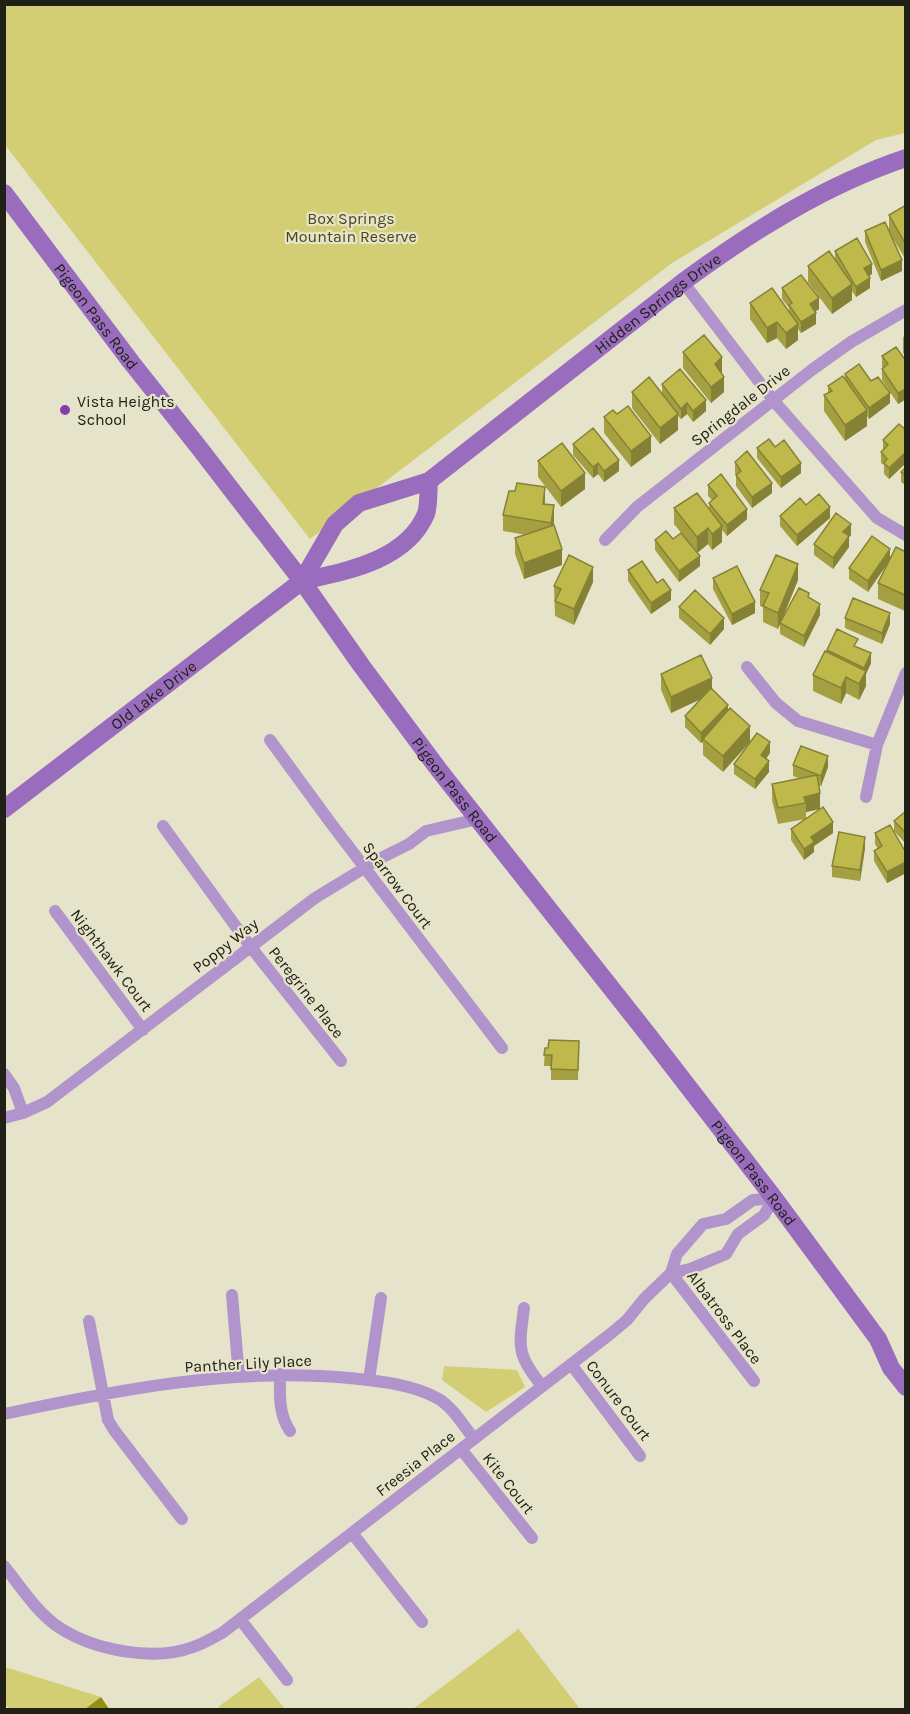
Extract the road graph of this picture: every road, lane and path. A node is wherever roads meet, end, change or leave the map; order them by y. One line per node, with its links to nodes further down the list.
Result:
1 (906, 158): 3 (main road, Hidden Springs Drive)
2 (4, 193): 9 (main road, Pigeon Pass Road)
3 (683, 282): 5 (street); 6 (main road, Hidden Springs Drive)
4 (906, 310): 5 (street, Springdale Drive)
5 (773, 400): 7 (street); 8 (street, Springdale Drive)
6 (429, 481): 9 (main road, Hidden Springs Drive); 9 (main road)
7 (906, 535)
8 (605, 540)
9 (302, 581): 15 (main road, Old Lake Drive); 16 (main road, Pigeon Pass Road)
10 (747, 667): 13 (street)
11 (906, 673): 13 (street)
12 (270, 740): 18 (street, Sparrow Court)
13 (877, 745): 14 (street)
14 (866, 797)
15 (4, 809)
16 (478, 819): 18 (street, Poppy Way); 27 (main road, Pigeon Pass Road)
17 (163, 826): 20 (street, Peregrine Place)
18 (365, 868): 20 (street, Poppy Way); 22 (street, Sparrow Court)
19 (55, 911): 21 (street, Nighthawk Court)
20 (250, 946): 21 (street, Poppy Way); 23 (street, Peregrine Place)
21 (143, 1030): 25 (street, Poppy Way)
22 (502, 1048)
23 (340, 1061)
24 (4, 1074): 25 (street)
25 (23, 1113): 26 (street, Poppy Way)
26 (4, 1118)
27 (774, 1198): 28 (street); 28 (street); 39 (main road, Pigeon Pass Road)
28 (671, 1273): 33 (street, Freesia Place); 37 (street, Albatross Place)
29 (232, 1295): 35 (street)
30 (381, 1298): 36 (street)
31 (524, 1308): 38 (street)
32 (89, 1321): 40 (street)
33 (571, 1364): 38 (street, Freesia Place); 45 (street, Conure Court)
34 (280, 1374): 35 (street, Panther Lily Place); 36 (street, Panther Lily Place); 42 (street)
35 (239, 1377): 40 (street, Panther Lily Place)
36 (369, 1380): 43 (street, Panther Lily Place)
37 (754, 1381)
38 (543, 1386): 43 (street, Freesia Place)
39 (906, 1387)
40 (101, 1394): 41 (street, Panther Lily Place); 46 (street)
41 (4, 1414)
42 (290, 1431)
43 (474, 1439): 44 (street, Freesia Place)
44 (461, 1449): 47 (street, Freesia Place); 48 (street, Kite Court)
45 (640, 1456)
46 (182, 1518)
47 (352, 1533): 50 (street, Freesia Place); 51 (street)
48 (532, 1538)
49 (4, 1566): 50 (street, Freesia Place)
50 (240, 1619): 52 (street)
51 (422, 1622)
52 (287, 1680)

